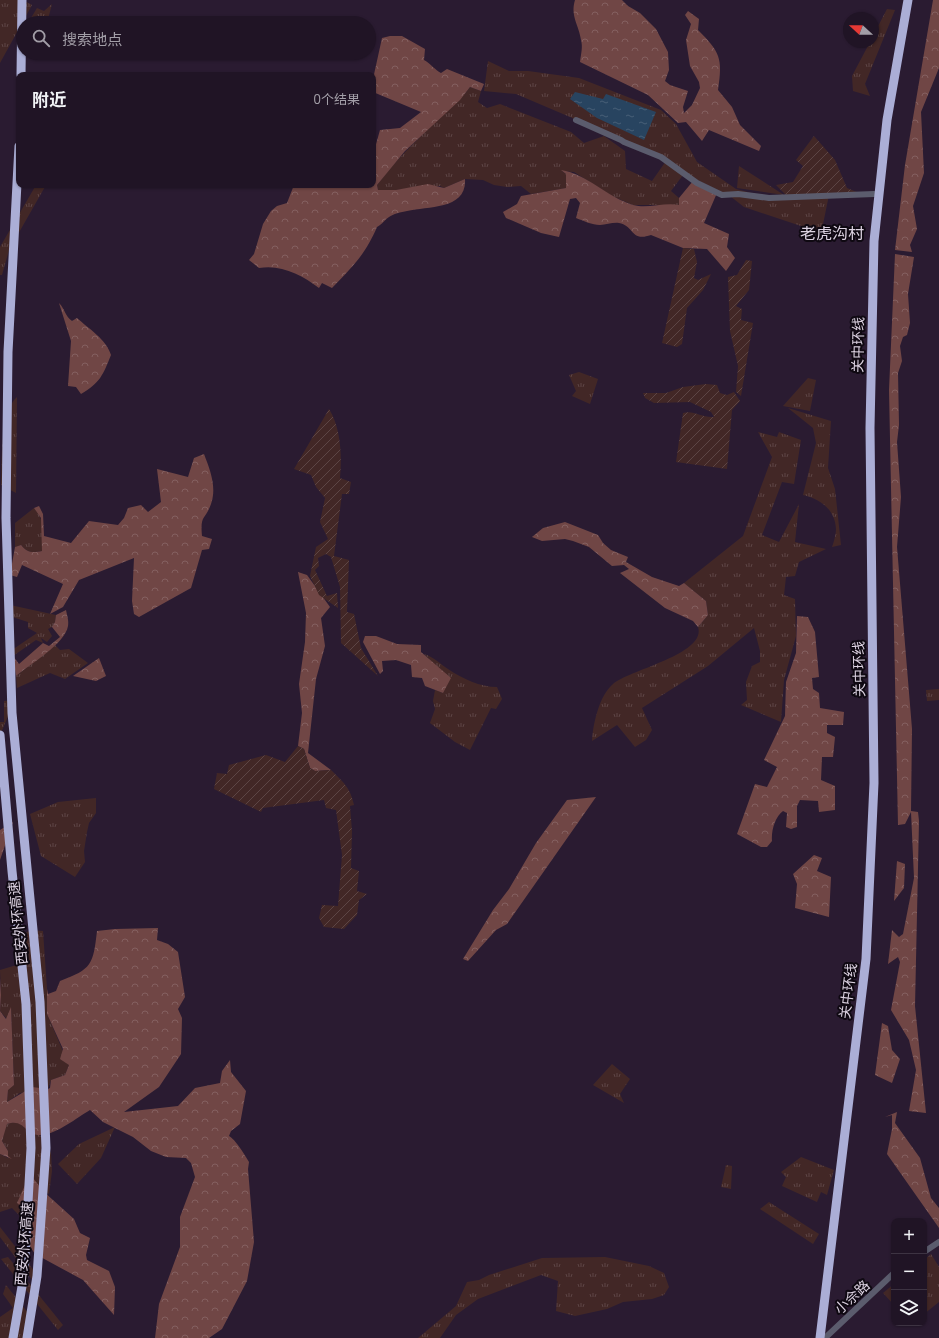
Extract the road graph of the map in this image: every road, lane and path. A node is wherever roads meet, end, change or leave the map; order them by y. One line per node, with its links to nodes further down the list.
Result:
1 (22, 0): 4 (highway)
2 (903, 0): 9 (highway, 关中环线)
3 (908, 0): 17 (highway, 关中环线)
4 (22, 16)
5 (21, 60): 6 (highway)
6 (21, 72)
7 (576, 120): 9 (street)
8 (17, 188): 15 (highway, 西安外环高速)
9 (874, 194): 16 (highway, 关中环线)
10 (0, 735): 14 (highway, 西安外环高速)
11 (939, 1242): 12 (street)
12 (927, 1250)
13 (891, 1276): 18 (street, 小佘路)
14 (13, 1338)
15 (27, 1338)
16 (815, 1338)
17 (820, 1338)
18 (825, 1338)

